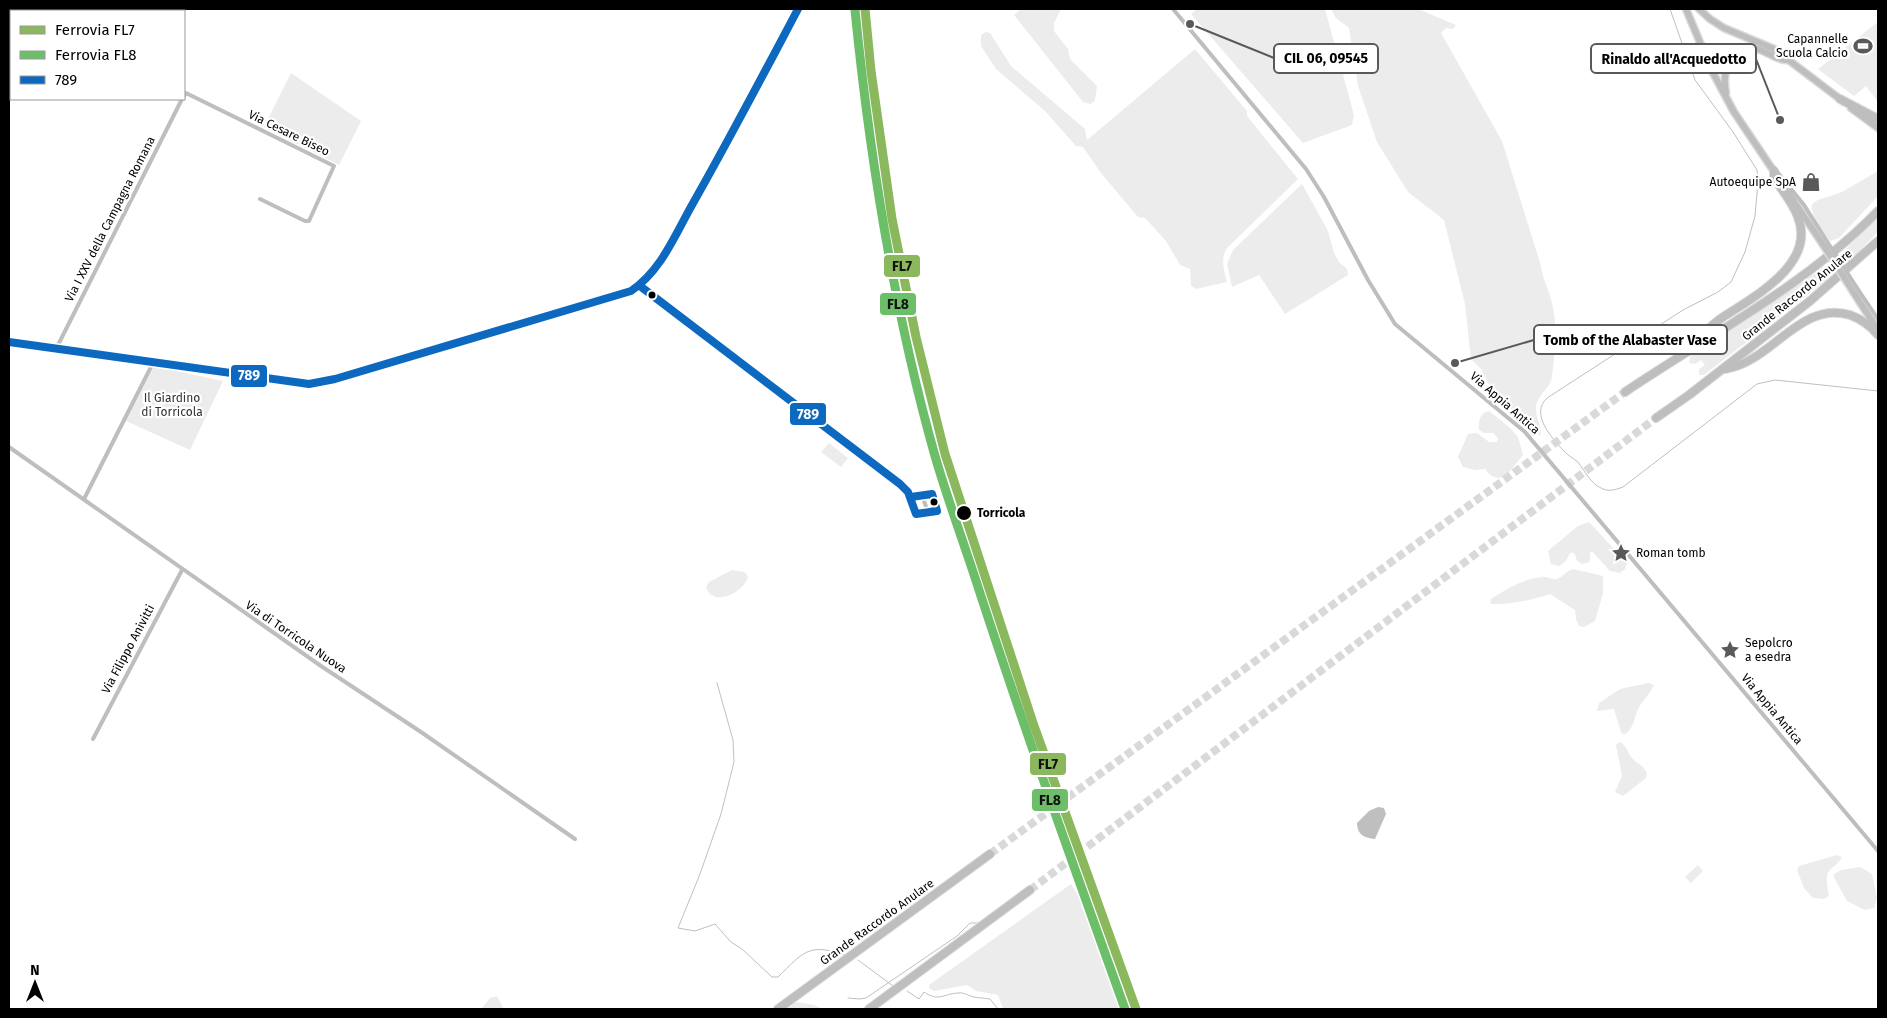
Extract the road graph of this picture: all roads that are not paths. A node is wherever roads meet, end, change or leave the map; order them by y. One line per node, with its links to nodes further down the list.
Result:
1 (798, 9): 18 (street)
2 (1173, 9): 38 (street, Via Appia Antica)
3 (1686, 9): 9 (main road)
4 (1699, 9): 5 (main road)
5 (1788, 60): 7 (main road); 9 (main road)
6 (185, 96): 14 (street, Via Cesare Biseo)
7 (1840, 99): 10 (highway); 11 (main road)
8 (182, 100): 25 (street, Via I XXV della Campagna Romana)
9 (1728, 102): 12 (main road)
10 (1878, 119)
11 (1878, 128)
12 (1763, 155): 13 (main road); 17 (street)
13 (1774, 171): 17 (main road); 24 (highway)
14 (260, 199)
15 (1878, 211): 24 (highway, Grande Raccordo Anulare)
16 (1878, 241): 27 (highway, Grande Raccordo Anulare)
17 (1826, 244): 19 (main road, bridge)
18 (640, 286): 26 (street); 32 (street)
19 (1856, 292): 20 (street); 21 (main road)
20 (1878, 319)
21 (1878, 330)
22 (1878, 335): 27 (highway)
23 (9, 342): 25 (street)
24 (1700, 344): 28 (highway, Grande Raccordo Anulare)
25 (56, 349): 26 (street)
26 (153, 363): 33 (street)
27 (1723, 369): 29 (highway, Grande Raccordo Anulare)
28 (1625, 392)
29 (1656, 418)
30 (9, 447): 33 (street, Via di Torricola Nuova)
31 (922, 496): 32 (street); 34 (street); 34 (street)
32 (911, 498): 34 (street)
33 (84, 499): 35 (street, Via di Torricola Nuova)
34 (931, 512)
35 (182, 570): 36 (street, Via Filippo Anivitti); 37 (street, Via di Torricola Nuova)
36 (93, 739)
37 (575, 839)
38 (1878, 851)
39 (990, 854): 41 (highway, Grande Raccordo Anulare)
40 (1030, 890): 42 (highway)
41 (778, 1009)
42 (869, 1009)

